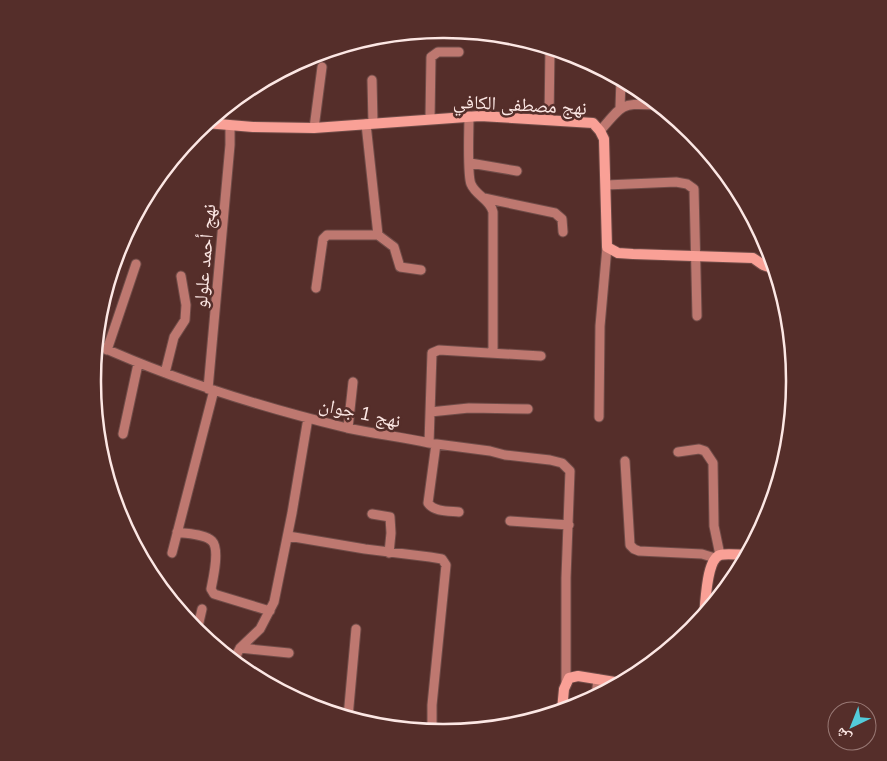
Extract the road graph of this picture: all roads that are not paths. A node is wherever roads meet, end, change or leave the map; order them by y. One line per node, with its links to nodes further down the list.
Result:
1 (459, 52): 9 (street)
2 (550, 55): 10 (street)
3 (322, 67): 14 (street)
4 (372, 80): 12 (street)
5 (621, 87): 7 (street)
6 (647, 105): 7 (street)
7 (620, 108): 15 (street)
8 (469, 116): 9 (street, نهج مصطفى الكافي); 10 (street, نهج مصطفى الكافي); 16 (street)
9 (430, 118): 12 (street, نهج مصطفى الكافي)
10 (549, 120): 15 (street, نهج مصطفى الكافي)
11 (217, 123): 13 (street, نهج مصطفى الكافي)
12 (369, 124): 14 (street, نهج مصطفى الكافي); 21 (street)
13 (230, 126): 14 (street, نهج مصطفى الكافي); 37 (street, نهج أحمد علولو)
14 (314, 128)
15 (600, 130): 18 (street, نهج مصطفى الكافي)
16 (470, 162): 17 (street); 19 (street)
17 (517, 171)
18 (606, 185): 22 (street, نهج مصطفى الكافي); 23 (street)
19 (484, 198): 20 (street); 32 (street)
20 (563, 232)
21 (378, 235): 26 (street); 28 (street)
22 (607, 247): 23 (street); 40 (street)
23 (695, 255): 25 (street); 29 (street)
24 (136, 264): 31 (street)
25 (766, 266)
26 (421, 270)
27 (181, 276): 35 (street)
28 (316, 288)
29 (697, 316)
30 (102, 347): 31 (street, نهج 1 جوان)
31 (107, 350): 34 (street, نهج 1 جوان)
32 (493, 353): 33 (street, نهج 1 جوان); 39 (street, نهج 1 جوان)
33 (541, 356)
34 (138, 364): 35 (street, نهج 1 جوان); 43 (street)
35 (165, 373): 37 (street, نهج 1 جوان)
36 (353, 382): 42 (street)
37 (211, 389): 41 (street, نهج 1 جوان); 51 (street, نهج أحمد علولو)
38 (528, 409): 39 (street)
39 (430, 412): 44 (street, نهج 1 جوان)
40 (599, 417)
41 (308, 418): 42 (street, نهج 1 جوان); 52 (street)
42 (348, 428): 44 (street, نهج 1 جوان)
43 (123, 434)
44 (433, 443): 47 (street); 50 (street)
45 (678, 452): 56 (street)
46 (625, 461): 56 (street)
47 (459, 512)
48 (372, 514): 54 (street)
49 (510, 522): 50 (street)
50 (569, 526): 67 (street)
51 (177, 532): 53 (street, نهج أحمد علولو); 59 (street)
52 (288, 536): 54 (street); 59 (street)
53 (172, 553)
54 (389, 553): 71 (street)
55 (739, 556): 56 (street)
56 (718, 557): 57 (street)
57 (706, 602)
58 (202, 609): 60 (street)
59 (270, 611): 62 (street)
60 (200, 622)
61 (356, 629): 70 (street)
62 (240, 648): 63 (street); 64 (street)
63 (237, 654)
64 (289, 654)
65 (598, 679): 66 (street); 67 (street); 68 (street)
66 (609, 681)
67 (566, 682): 69 (street)
68 (597, 687)
69 (563, 702)
70 (349, 710)
71 (432, 723)

